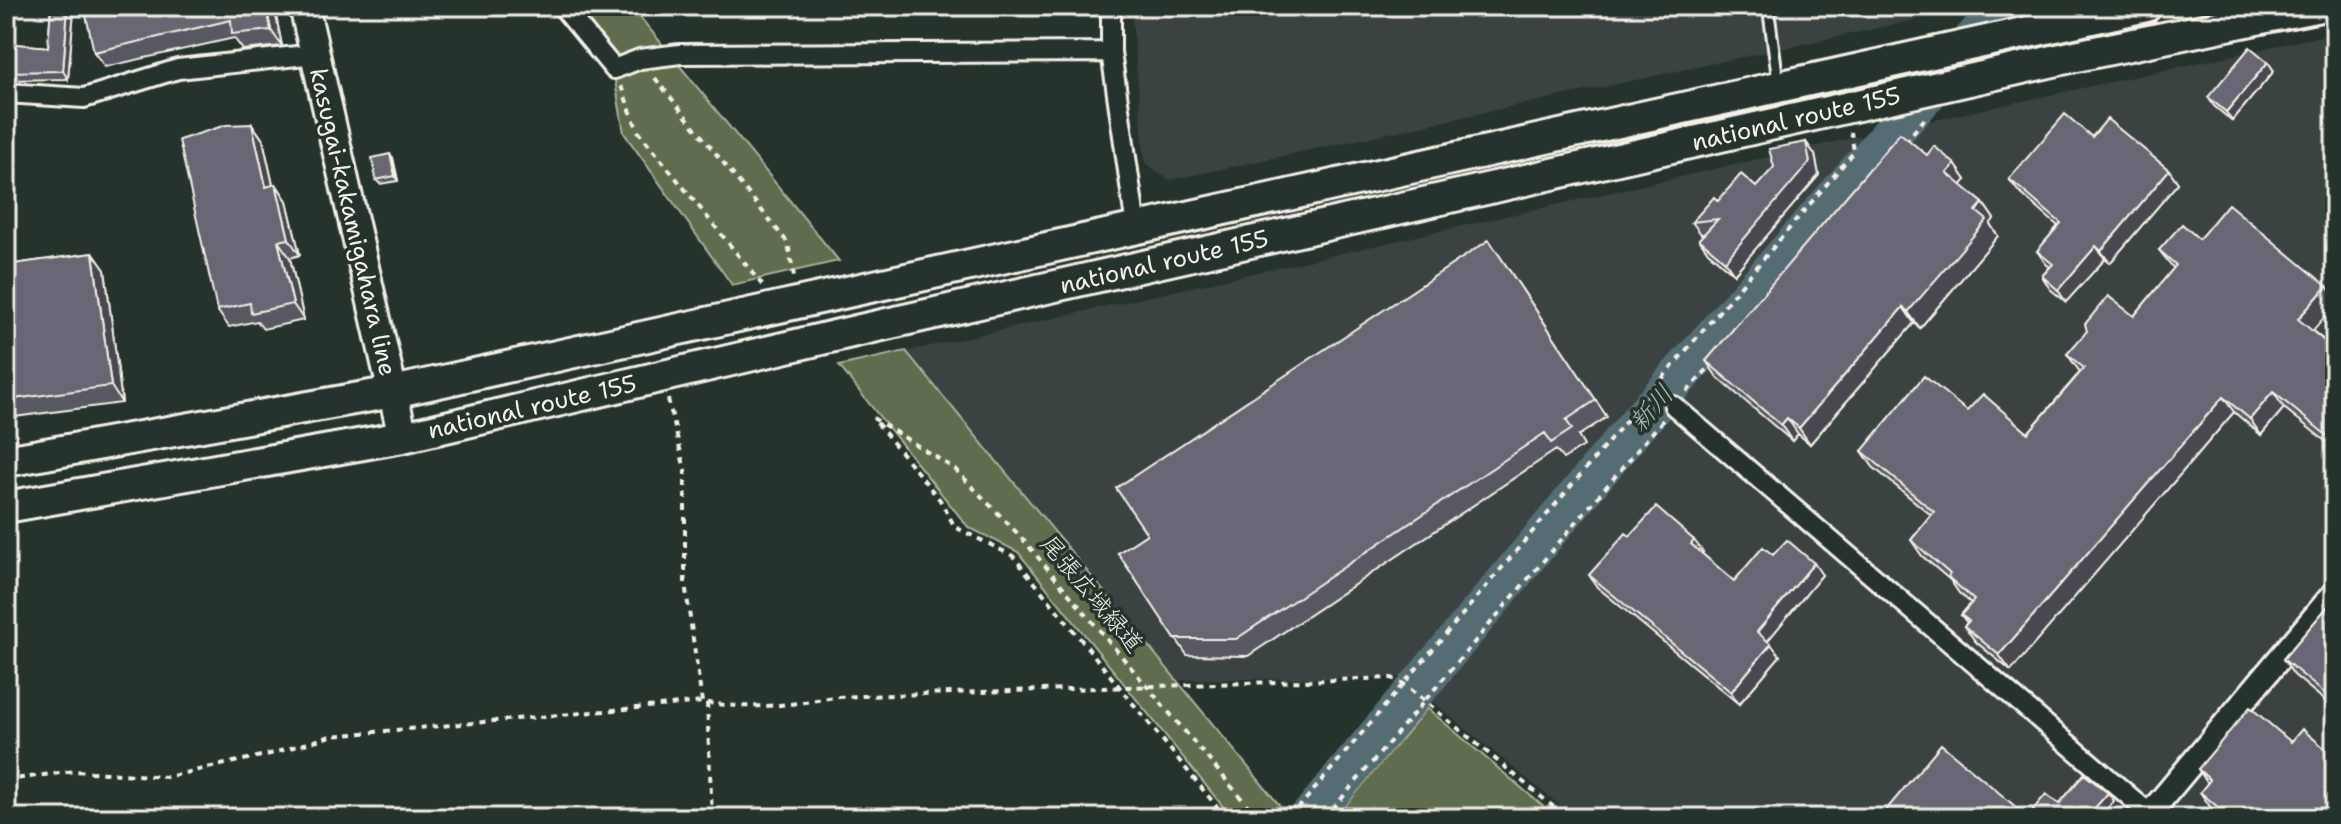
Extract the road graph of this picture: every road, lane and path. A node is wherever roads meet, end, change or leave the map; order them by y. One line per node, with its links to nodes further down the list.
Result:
1 (304, 6): 8 (main road, kasugai-kakamigahara line)
2 (562, 6): 10 (street)
3 (1111, 6): 7 (street)
4 (1768, 6): 11 (lane)
5 (2146, 6): 11 (highway, national route 155)
6 (2320, 6): 12 (highway, national route 155)
7 (1111, 52): 9 (street); 16 (street)
8 (315, 54): 13 (street); 20 (main road, kasugai-kakamigahara line)
9 (640, 59): 10 (street); 17 (path)
10 (614, 69): 18 (path)
11 (1779, 84): 16 (highway, national route 155)
12 (1952, 84): 14 (highway, national route 155); 15 (path)
13 (6, 93)
14 (1849, 119): 23 (highway, national route 155); 27 (path)
15 (1896, 154)
16 (1136, 227): 20 (highway, national route 155)
17 (795, 283)
18 (767, 291)
19 (1717, 358): 22 (path)
20 (393, 392): 23 (main road, kasugai-kakamigahara line); 24 (highway, national route 155)
21 (667, 396): 31 (path)
22 (1674, 406): 30 (path); 33 (street)
23 (403, 437): 25 (highway, national route 155)
24 (6, 461)
25 (6, 507)
26 (2335, 592): 33 (street)
27 (1404, 684): 28 (path); 30 (path); 37 (path)
28 (1145, 685): 29 (path); 29 (path, 尾張広域緑道); 36 (path, 尾張広域緑道)
29 (1119, 686): 31 (path); 35 (path)
30 (1424, 700): 38 (path); 39 (path)
31 (704, 703): 32 (path); 34 (path)
32 (6, 780)
33 (2148, 816)
34 (712, 818)
35 (1226, 818)
36 (1245, 818)
37 (1290, 818)
38 (1325, 818)
39 (1567, 818)

